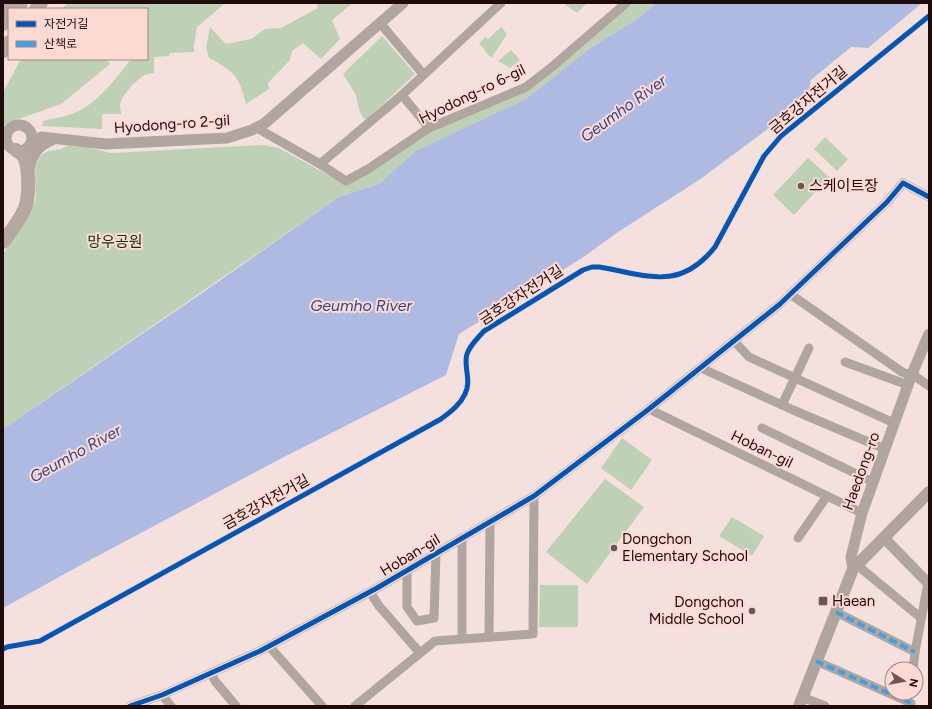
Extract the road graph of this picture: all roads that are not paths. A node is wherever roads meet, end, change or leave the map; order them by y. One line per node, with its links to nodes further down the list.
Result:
1 (8, 3): 5 (street)
2 (403, 3): 6 (street, Hyodong-ro 2-gil)
3 (501, 3): 7 (street)
4 (626, 3): 10 (street, Hyodong-ro 6-gil)
5 (3, 8)
6 (380, 23): 7 (street); 9 (street, Hyodong-ro 2-gil)
7 (423, 74): 8 (street, Hyodong-ro 6-gil)
8 (402, 95): 10 (street); 13 (street, Hyodong-ro 6-gil)
9 (255, 128): 11 (street, Hyodong-ro 2-gil); 13 (street, Hyodong-ro 6-gil)
10 (429, 128): 13 (street, Hyodong-ro 6-gil)
11 (52, 138): 12 (street); 14 (street)
12 (16, 139): 14 (main road)
13 (320, 164)
14 (28, 170): 16 (main road)
15 (929, 197): 17 (street, Hoban-gil)
16 (3, 242)
17 (790, 294): 19 (street, Hoban-gil); 24 (street)
18 (929, 334): 24 (street, Haedong-ro)
19 (734, 341): 22 (street, Hoban-gil); 23 (street)
20 (809, 348): 23 (street)
21 (845, 362): 24 (street)
22 (701, 368): 26 (street); 27 (street, Hoban-gil)
23 (795, 378): 26 (street); 28 (street)
24 (911, 378): 25 (street); 28 (street, Haedong-ro)
25 (929, 386)
26 (782, 405): 30 (street)
27 (649, 409): 33 (street, Hoban-gil); 34 (street, Hoban-gil)
28 (894, 423): 30 (street, Haedong-ro)
29 (762, 428): 31 (street)
30 (885, 449): 31 (street, Haedong-ro)
31 (873, 482): 35 (street, Haedong-ro)
32 (929, 492): 39 (main road)
33 (534, 496): 36 (street, Hoban-gil); 47 (street)
34 (827, 496): 35 (street, Hoban-gil); 38 (street)
35 (862, 513): 41 (street, Haedong-ro)
36 (490, 522): 37 (street, Hoban-gil); 47 (street)
37 (462, 538): 40 (street, Hoban-gil); 48 (street)
38 (798, 538)
39 (884, 538): 41 (main road); 43 (street)
40 (436, 553): 42 (street, Hoban-gil); 42 (street)
41 (855, 567): 45 (main road); 46 (street)
42 (407, 570): 44 (street, Hoban-gil)
43 (928, 582): 46 (street)
44 (370, 592): 49 (street, Hoban-gil); 51 (street)
45 (836, 612): 50 (street); 52 (main road)
46 (921, 618): 50 (street)
47 (489, 637): 48 (street)
48 (462, 639): 51 (street)
49 (269, 646): 54 (street, Hoban-gil); 61 (street)
50 (915, 652): 53 (street)
51 (420, 653): 62 (street)
52 (816, 661): 56 (main road); 57 (street)
53 (914, 661)
54 (211, 673): 55 (street, Hoban-gil); 60 (street)
55 (162, 695): 58 (street, Hoban-gil); 59 (street)
56 (800, 702): 63 (street)
57 (911, 704)
58 (130, 706)
59 (171, 706)
60 (236, 706)
61 (322, 706)
62 (355, 706)
63 (825, 706)

